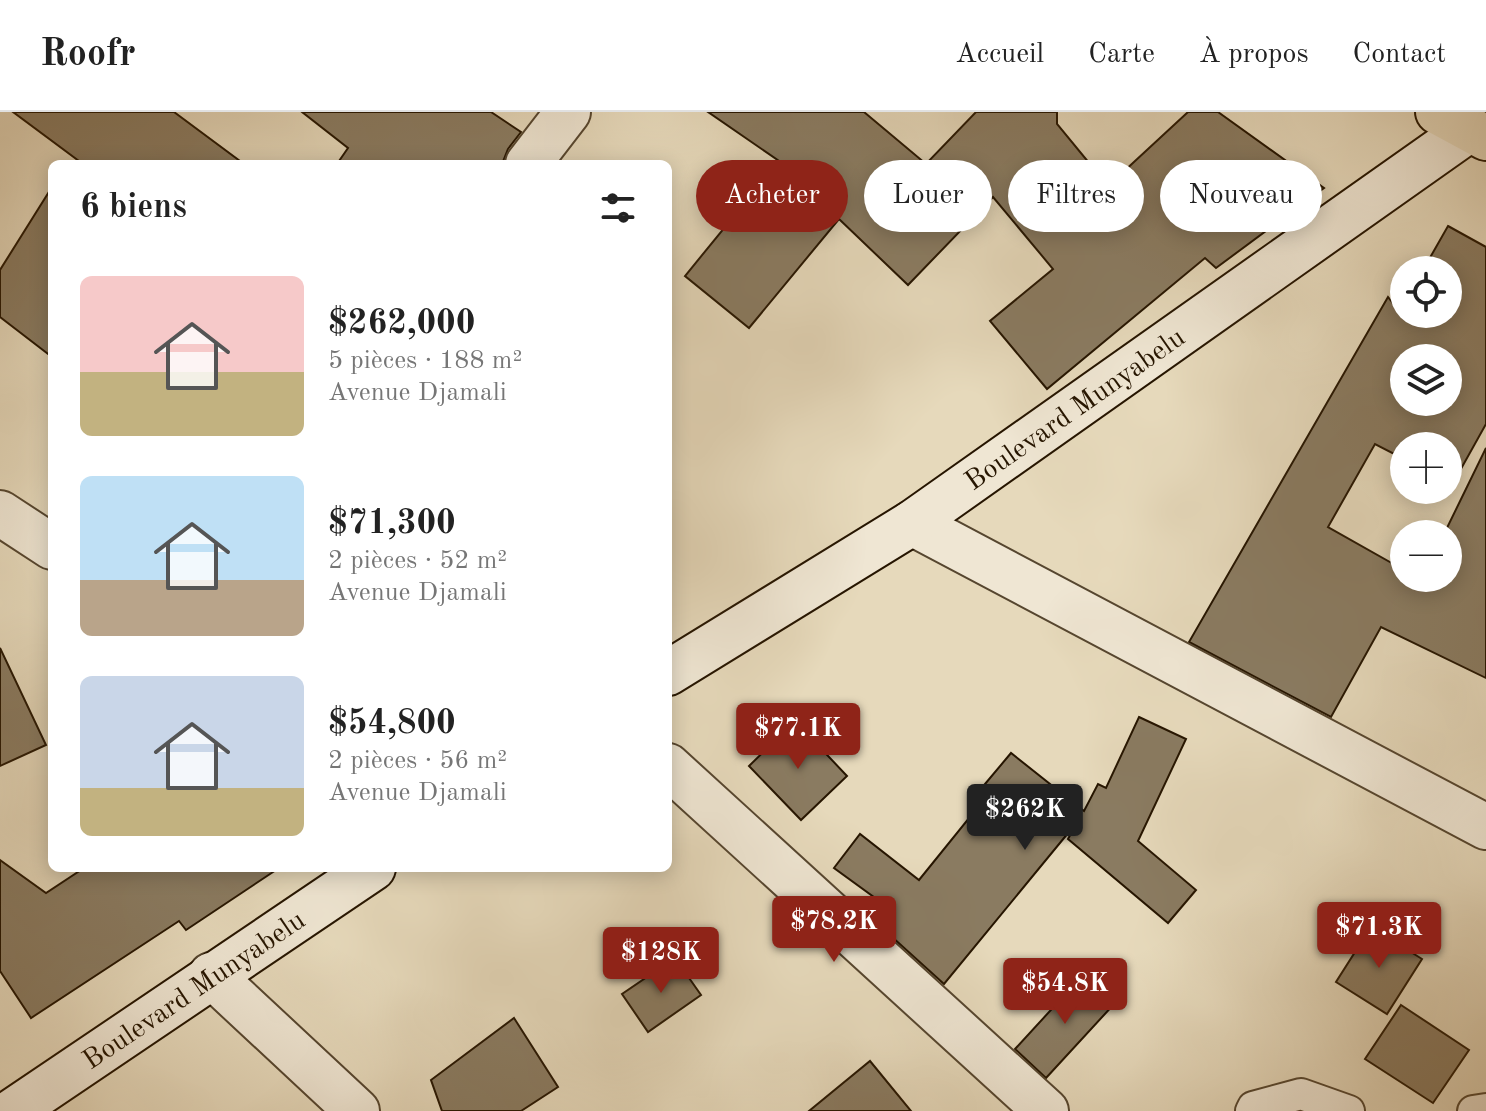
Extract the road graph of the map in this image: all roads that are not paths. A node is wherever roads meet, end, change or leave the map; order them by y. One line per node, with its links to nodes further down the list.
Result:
1 (568, 112): 3 (street)
2 (1465, 126): 5 (street, Boulevard Munyabelu)
3 (531, 160)
4 (0, 513): 6 (street)
5 (912, 523): 7 (street, Boulevard Munyabelu); 9 (street)
6 (48, 544)
7 (672, 671)
8 (672, 770): 15 (street)
9 (1486, 827)
10 (367, 872): 11 (street, Boulevard Munyabelu)
11 (211, 975): 13 (street, Boulevard Munyabelu); 14 (street)
12 (1486, 1109): 18 (lane)
13 (13, 1111)
14 (357, 1111)
15 (1046, 1111)
16 (1251, 1111): 17 (lane)
17 (1349, 1111)
18 (1473, 1111)

